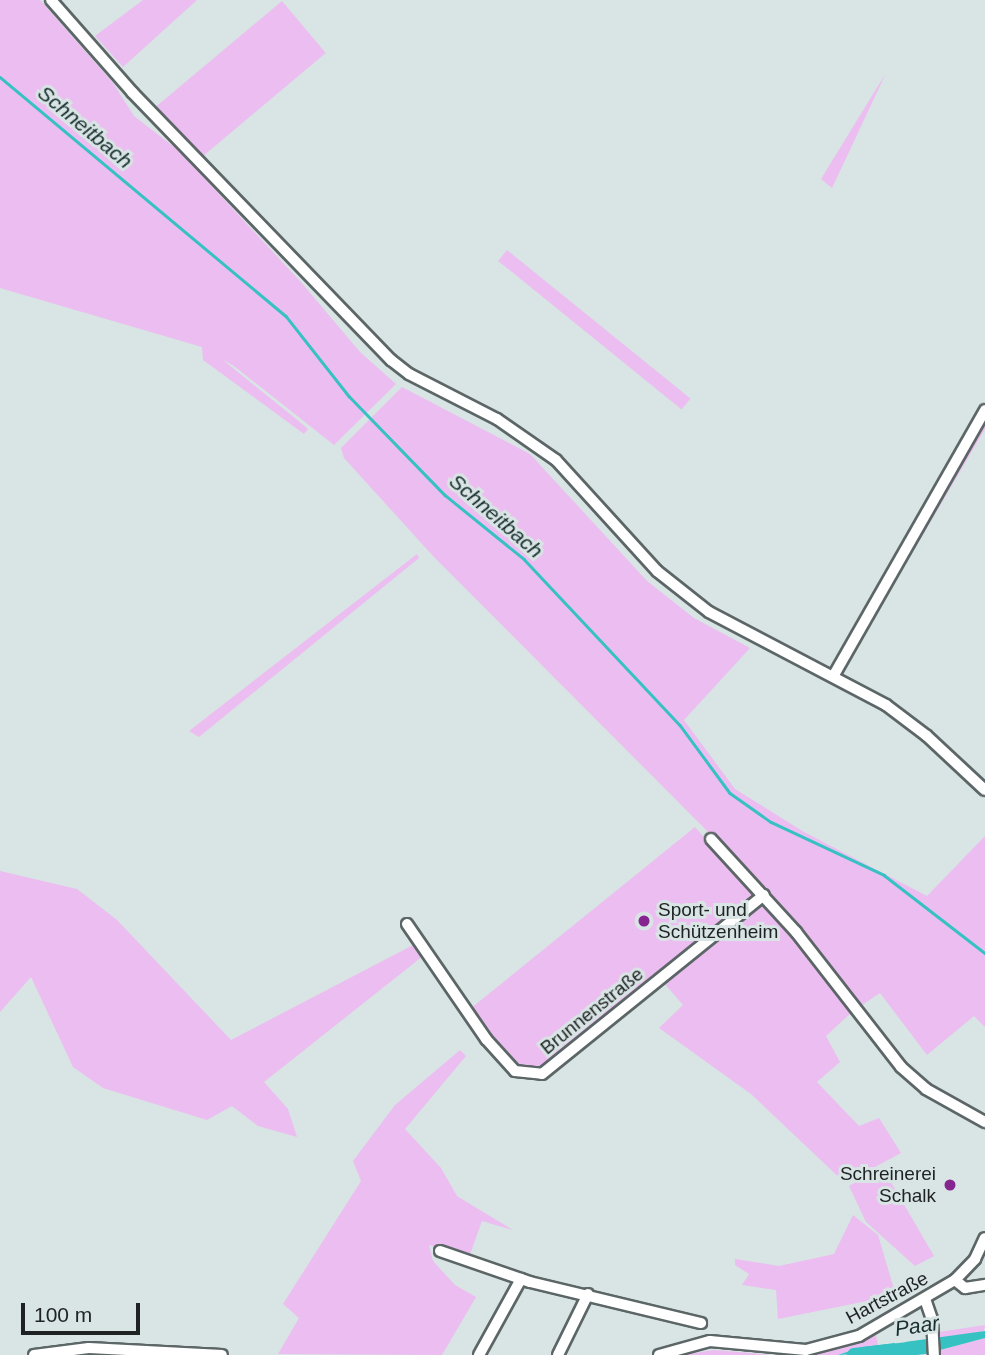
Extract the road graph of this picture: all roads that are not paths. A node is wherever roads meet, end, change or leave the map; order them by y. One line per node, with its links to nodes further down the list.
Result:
1 (51, 0): 3 (street)
2 (985, 410): 3 (street)
3 (834, 675): 4 (street)
4 (985, 790)
5 (711, 839): 6 (street)
6 (764, 895): 7 (street, Brunnenstraße); 8 (street)
7 (407, 924)
8 (985, 1122)
9 (985, 1238): 12 (street, Hartstraße)
10 (440, 1251): 11 (street)
11 (521, 1279): 14 (street); 20 (street)
12 (955, 1280): 13 (street); 15 (street, Hartstraße)
13 (985, 1285)
14 (588, 1294): 16 (street); 21 (street)
15 (925, 1299): 17 (street); 22 (street, Hartstraße)
16 (701, 1323)
17 (934, 1354)
18 (34, 1355): 19 (street)
19 (222, 1355)
20 (479, 1355)
21 (558, 1355)
22 (659, 1355)

